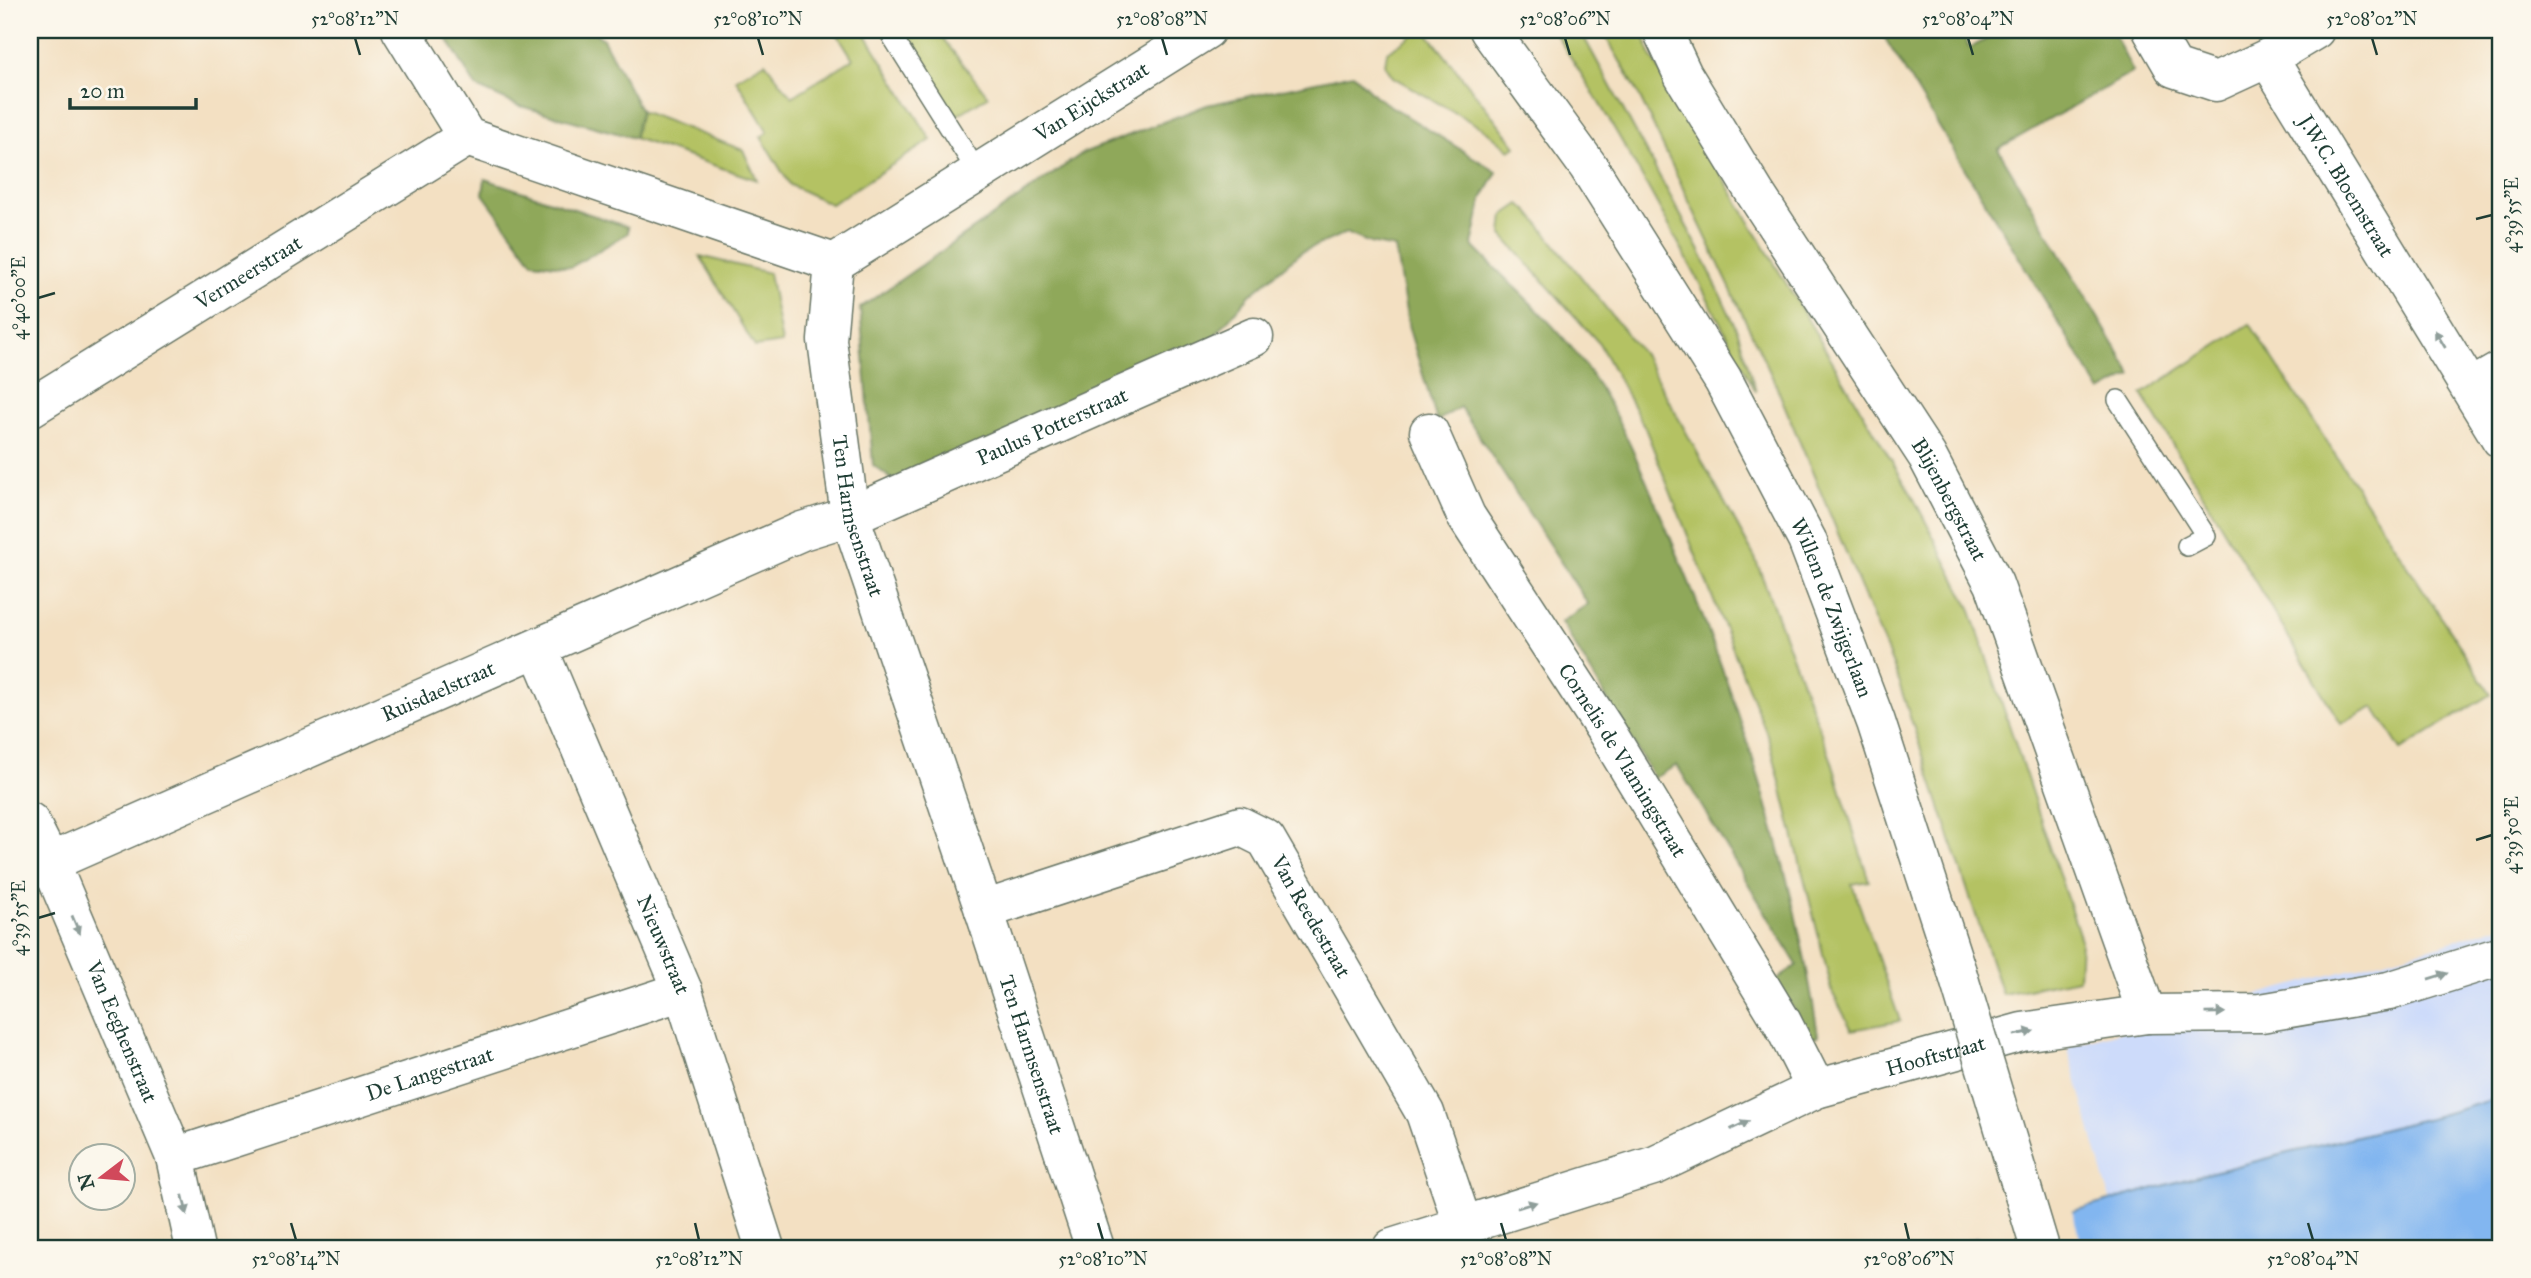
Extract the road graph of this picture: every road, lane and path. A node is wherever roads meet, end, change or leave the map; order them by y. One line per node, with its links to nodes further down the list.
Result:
1 (401, 30): 9 (street)
2 (888, 30): 10 (lane)
3 (1206, 30): 10 (street, Van Eijckstraat)
4 (1489, 30): 35 (street, Willem de Zwijgerlaan, bridge)
5 (1662, 30): 27 (street, Blijenbergstraat)
6 (2152, 30): 8 (street)
7 (2315, 30): 8 (street)
8 (2268, 58): 14 (street, J.W.C. Bloemstraat, one-way to 8)
9 (467, 137): 11 (street); 16 (street, Vermeerstraat)
10 (978, 173): 11 (street, Van Eijckstraat)
11 (834, 263): 19 (street, Ten Harmsenstraat)
12 (1254, 337): 19 (street, Paulus Potterstraat)
13 (2501, 365): 14 (street)
14 (2468, 384): 18 (street, J.W.C. Bloemstraat)
15 (2118, 400): 20 (lane)
16 (30, 408)
17 (1429, 432): 28 (street, Cornelis de Vlamingstraat)
18 (2501, 439)
19 (850, 516): 21 (street, Ruisdaelstraat); 24 (street, Ten Harmsenstraat)
20 (2187, 546)
21 (538, 648): 23 (street, Ruisdaelstraat); 26 (street, Nieuwstraat)
22 (30, 822): 23 (street, Van Eeghenstraat)
23 (40, 866): 29 (street, Van Eeghenstraat, one-way to 29)
24 (984, 910): 30 (street, Van Reedestraat); 33 (street, Ten Harmsenstraat)
25 (2501, 956): 27 (street, Hooftstraat, one-way to 25)
26 (683, 991): 29 (street, De Langestraat); 32 (street, Nieuwstraat)
27 (2147, 1014): 28 (street, Hooftstraat, one-way to 27)
28 (1816, 1089): 30 (street, Hooftstraat, one-way to 28)
29 (174, 1157): 31 (street, Van Eeghenstraat, one-way to 31)
30 (1463, 1225): 34 (street, Hooftstraat)
31 (195, 1248)
32 (765, 1248)
33 (1095, 1248)
34 (1392, 1248)
35 (2040, 1248)

